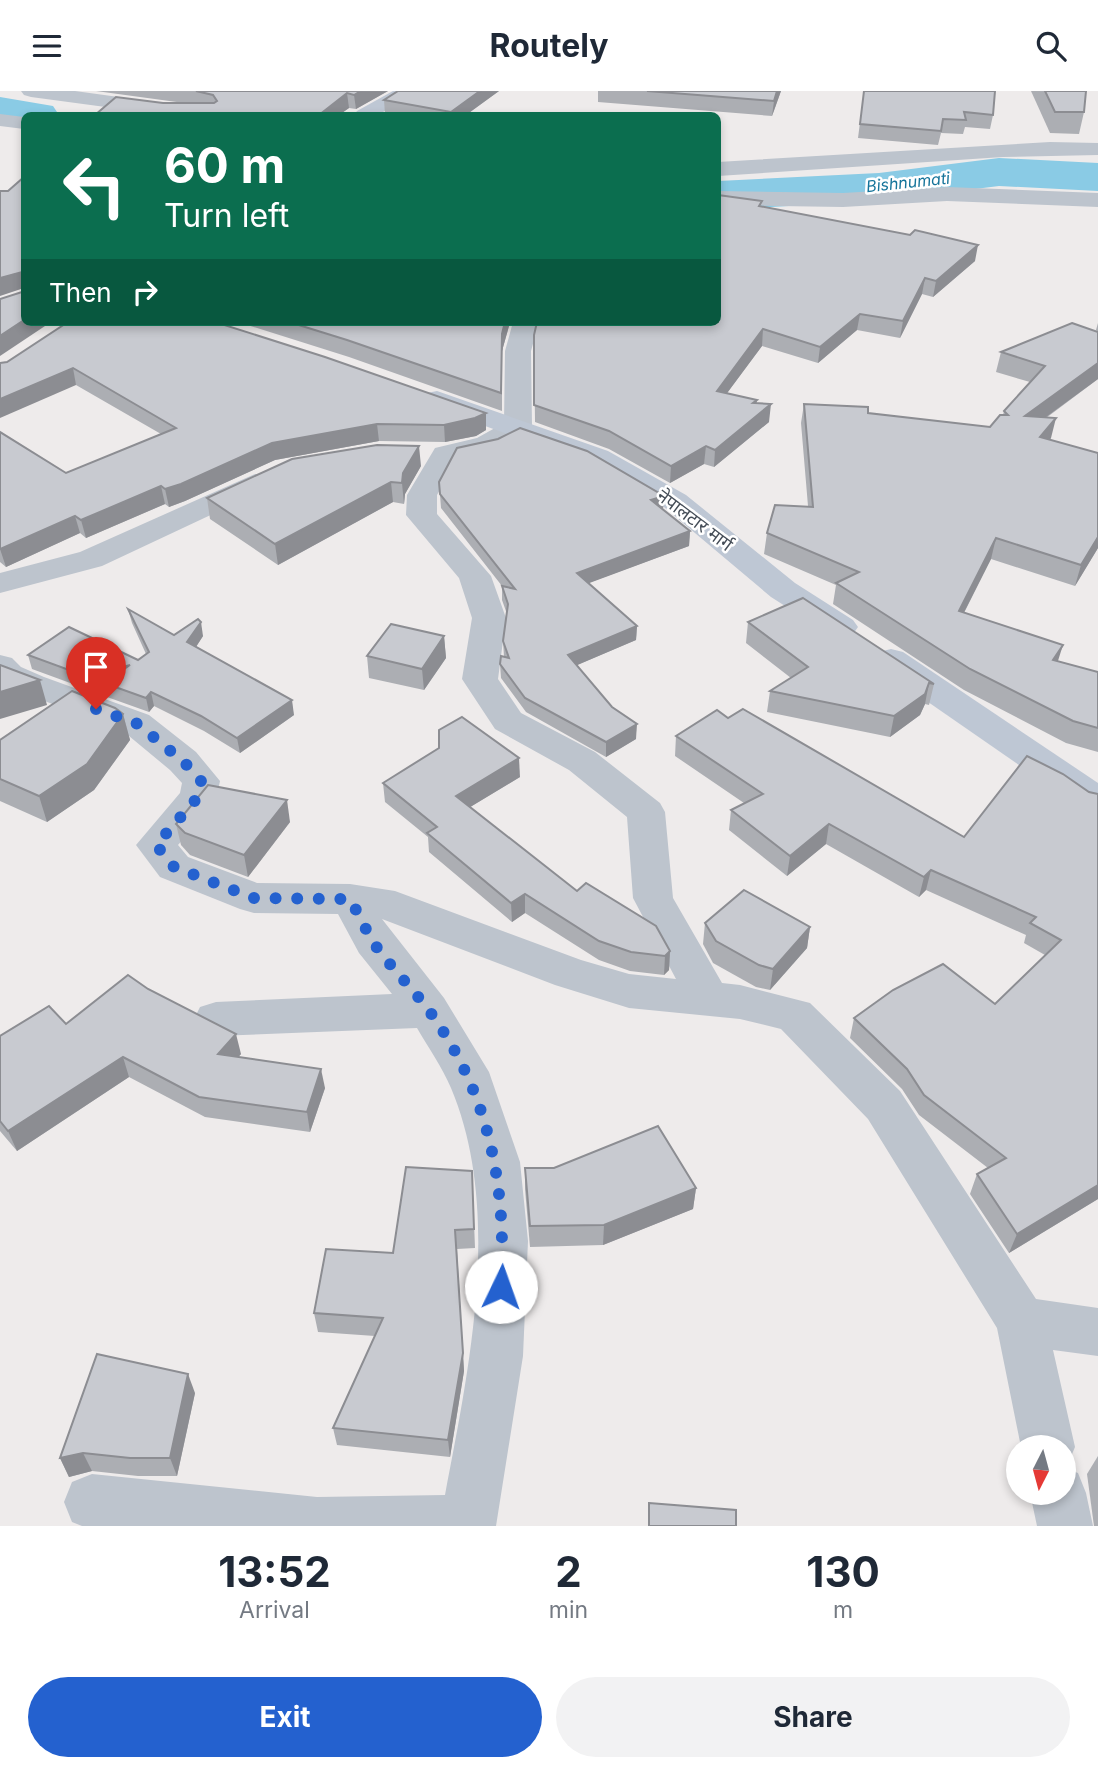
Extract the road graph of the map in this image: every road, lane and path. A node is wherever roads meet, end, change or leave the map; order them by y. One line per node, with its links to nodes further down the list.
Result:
1 (31, 91): 3 (street)
2 (408, 91): 4 (street)
3 (184, 112)
4 (375, 112)
5 (0, 120): 6 (street)
6 (21, 123)
7 (1098, 149): 8 (street)
8 (721, 169)
9 (721, 198): 10 (street)
10 (1098, 201)
11 (525, 326): 13 (street)
12 (415, 392): 13 (street, नेपालटार मार्ग)
13 (518, 427): 17 (street, नेपालटार मार्ग); 19 (street)
14 (286, 469): 15 (street)
15 (0, 583)
16 (0, 666): 18 (street)
17 (1098, 801)
18 (350, 899): 19 (street); 20 (street)
19 (708, 999): 22 (street)
20 (429, 1010): 21 (street); 27 (street)
21 (216, 1019)
22 (1021, 1321): 23 (street); 24 (street)
23 (1098, 1332)
24 (1045, 1435)
25 (92, 1502): 27 (street)
26 (1061, 1505): 28 (street)
27 (468, 1525)
28 (1065, 1526)

